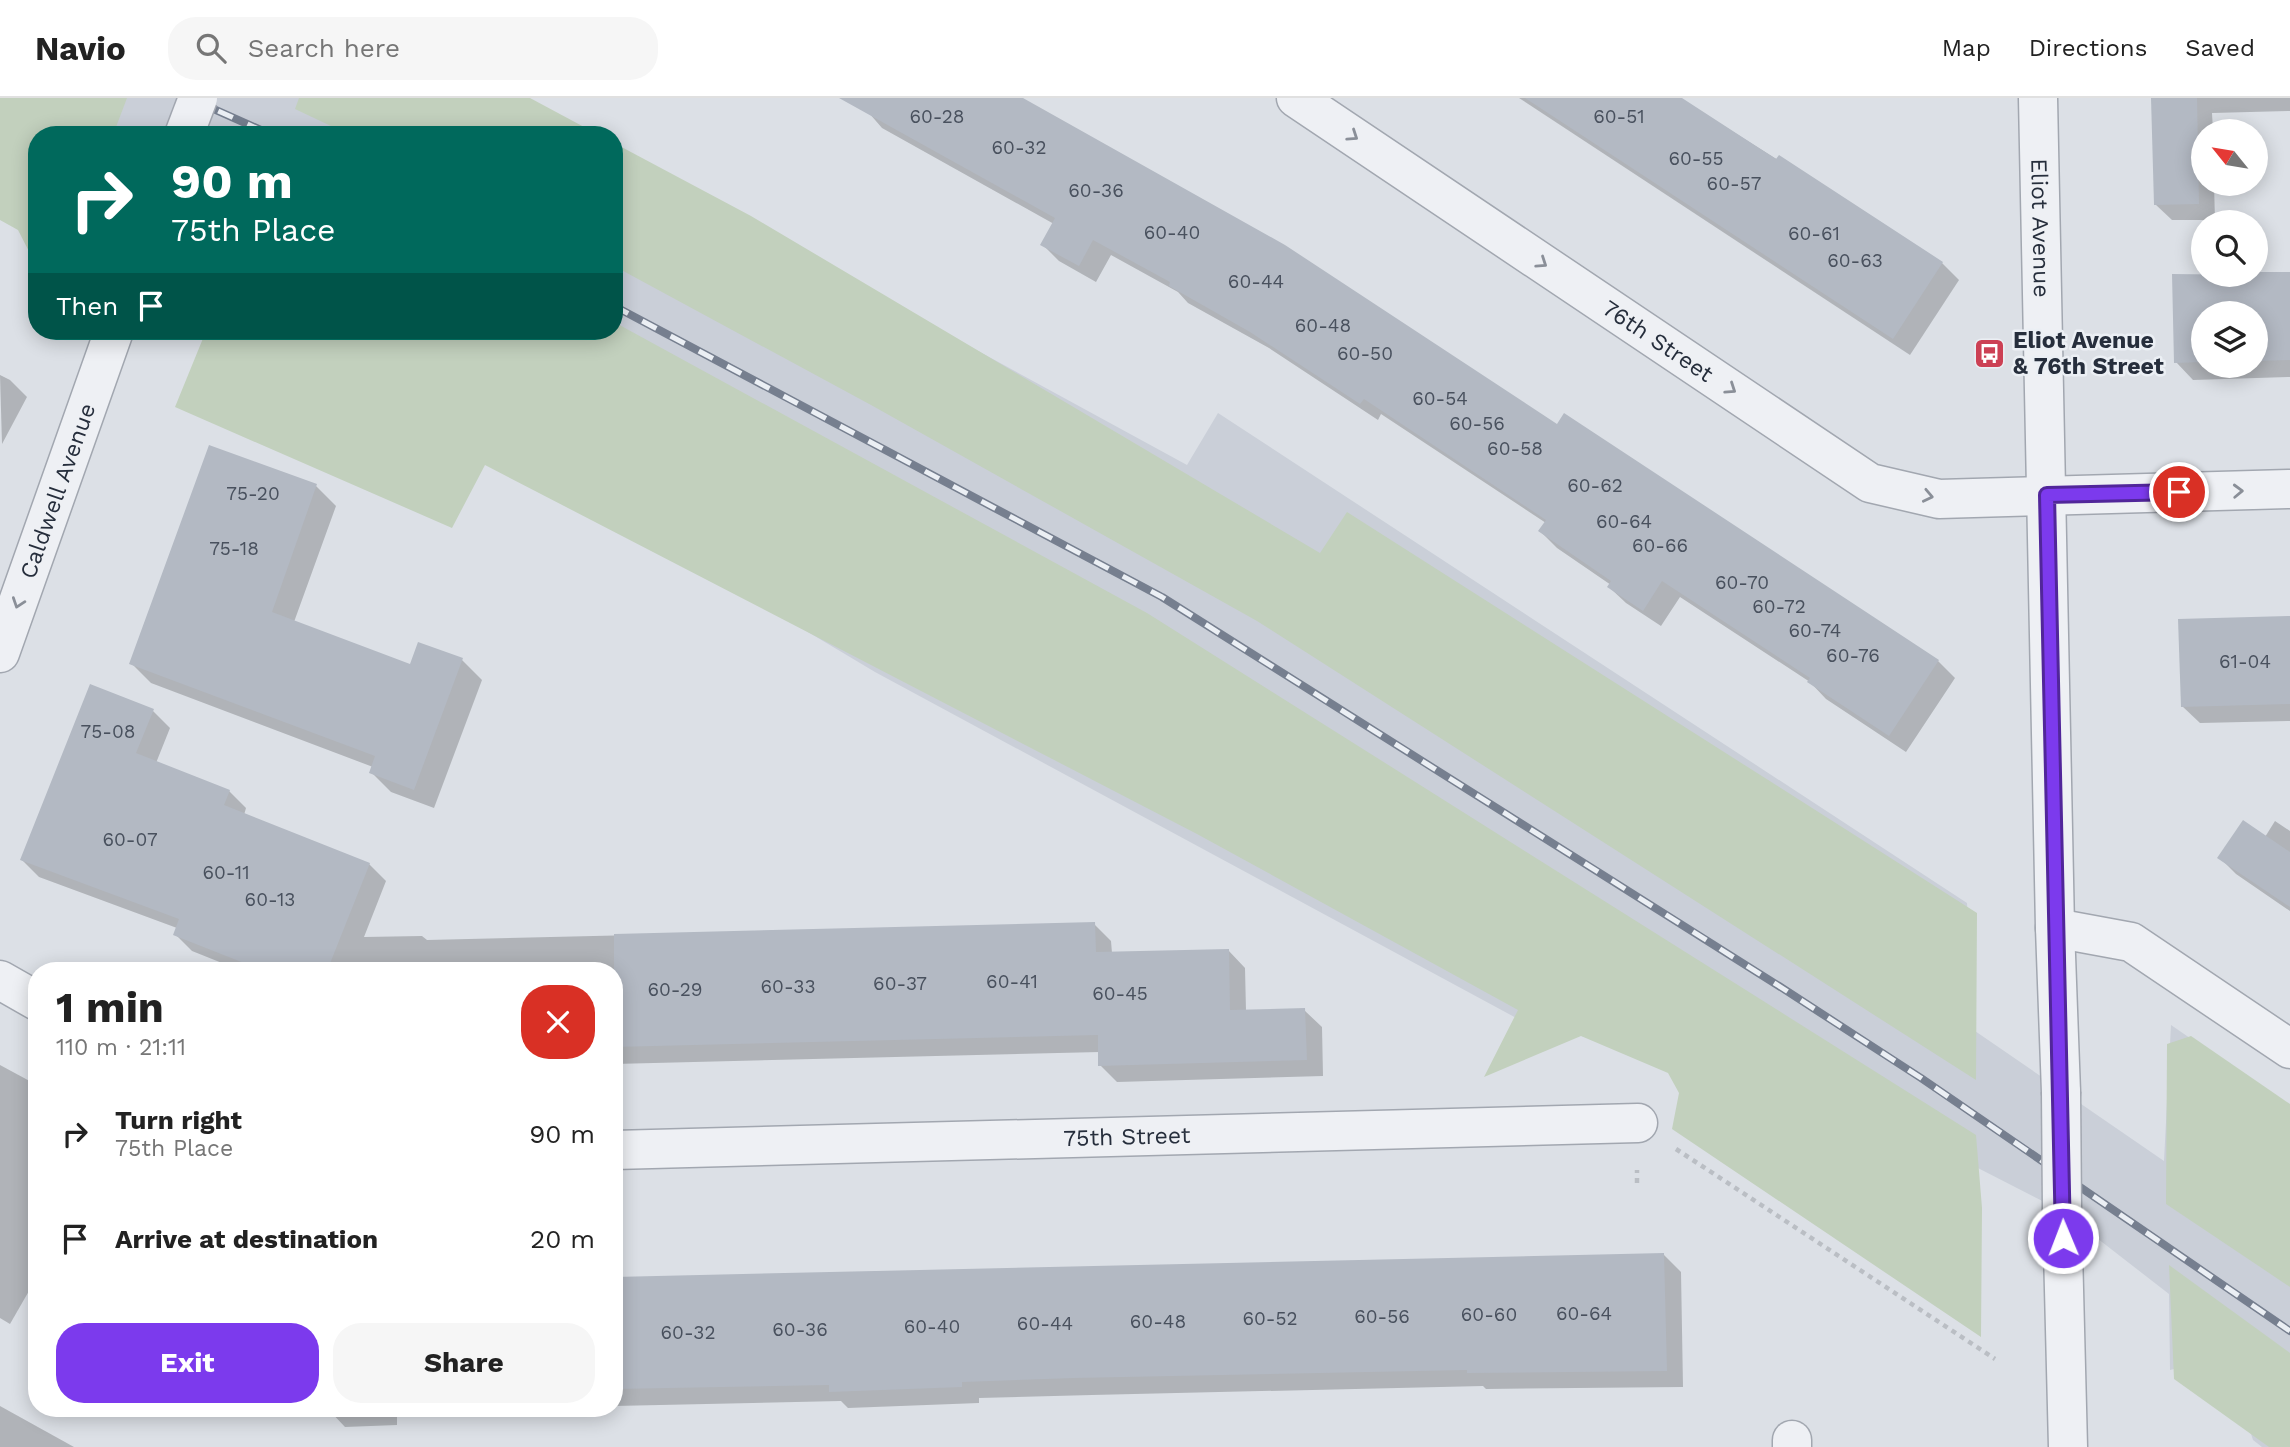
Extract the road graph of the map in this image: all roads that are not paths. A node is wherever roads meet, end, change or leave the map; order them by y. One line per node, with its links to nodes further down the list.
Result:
1 (198, 98): 4 (street, bridge)
2 (1296, 98): 7 (street, 76th Street, one-way to 7)
3 (2038, 98): 7 (street, Eliot Avenue)
4 (187, 126)
5 (111, 340): 8 (street, Caldwell Avenue, one-way to 8)
6 (2290, 489): 7 (street, 76th Street, one-way to 6)
7 (2047, 495): 9 (street, Eliot Avenue)
8 (0, 653)
9 (2055, 928): 12 (street); 15 (street, Eliot Avenue, bridge)
10 (0, 980): 11 (street)
11 (28, 996)
12 (2290, 1049)
13 (1637, 1123): 14 (street, 75th Street)
14 (623, 1150)
15 (2068, 1447)

